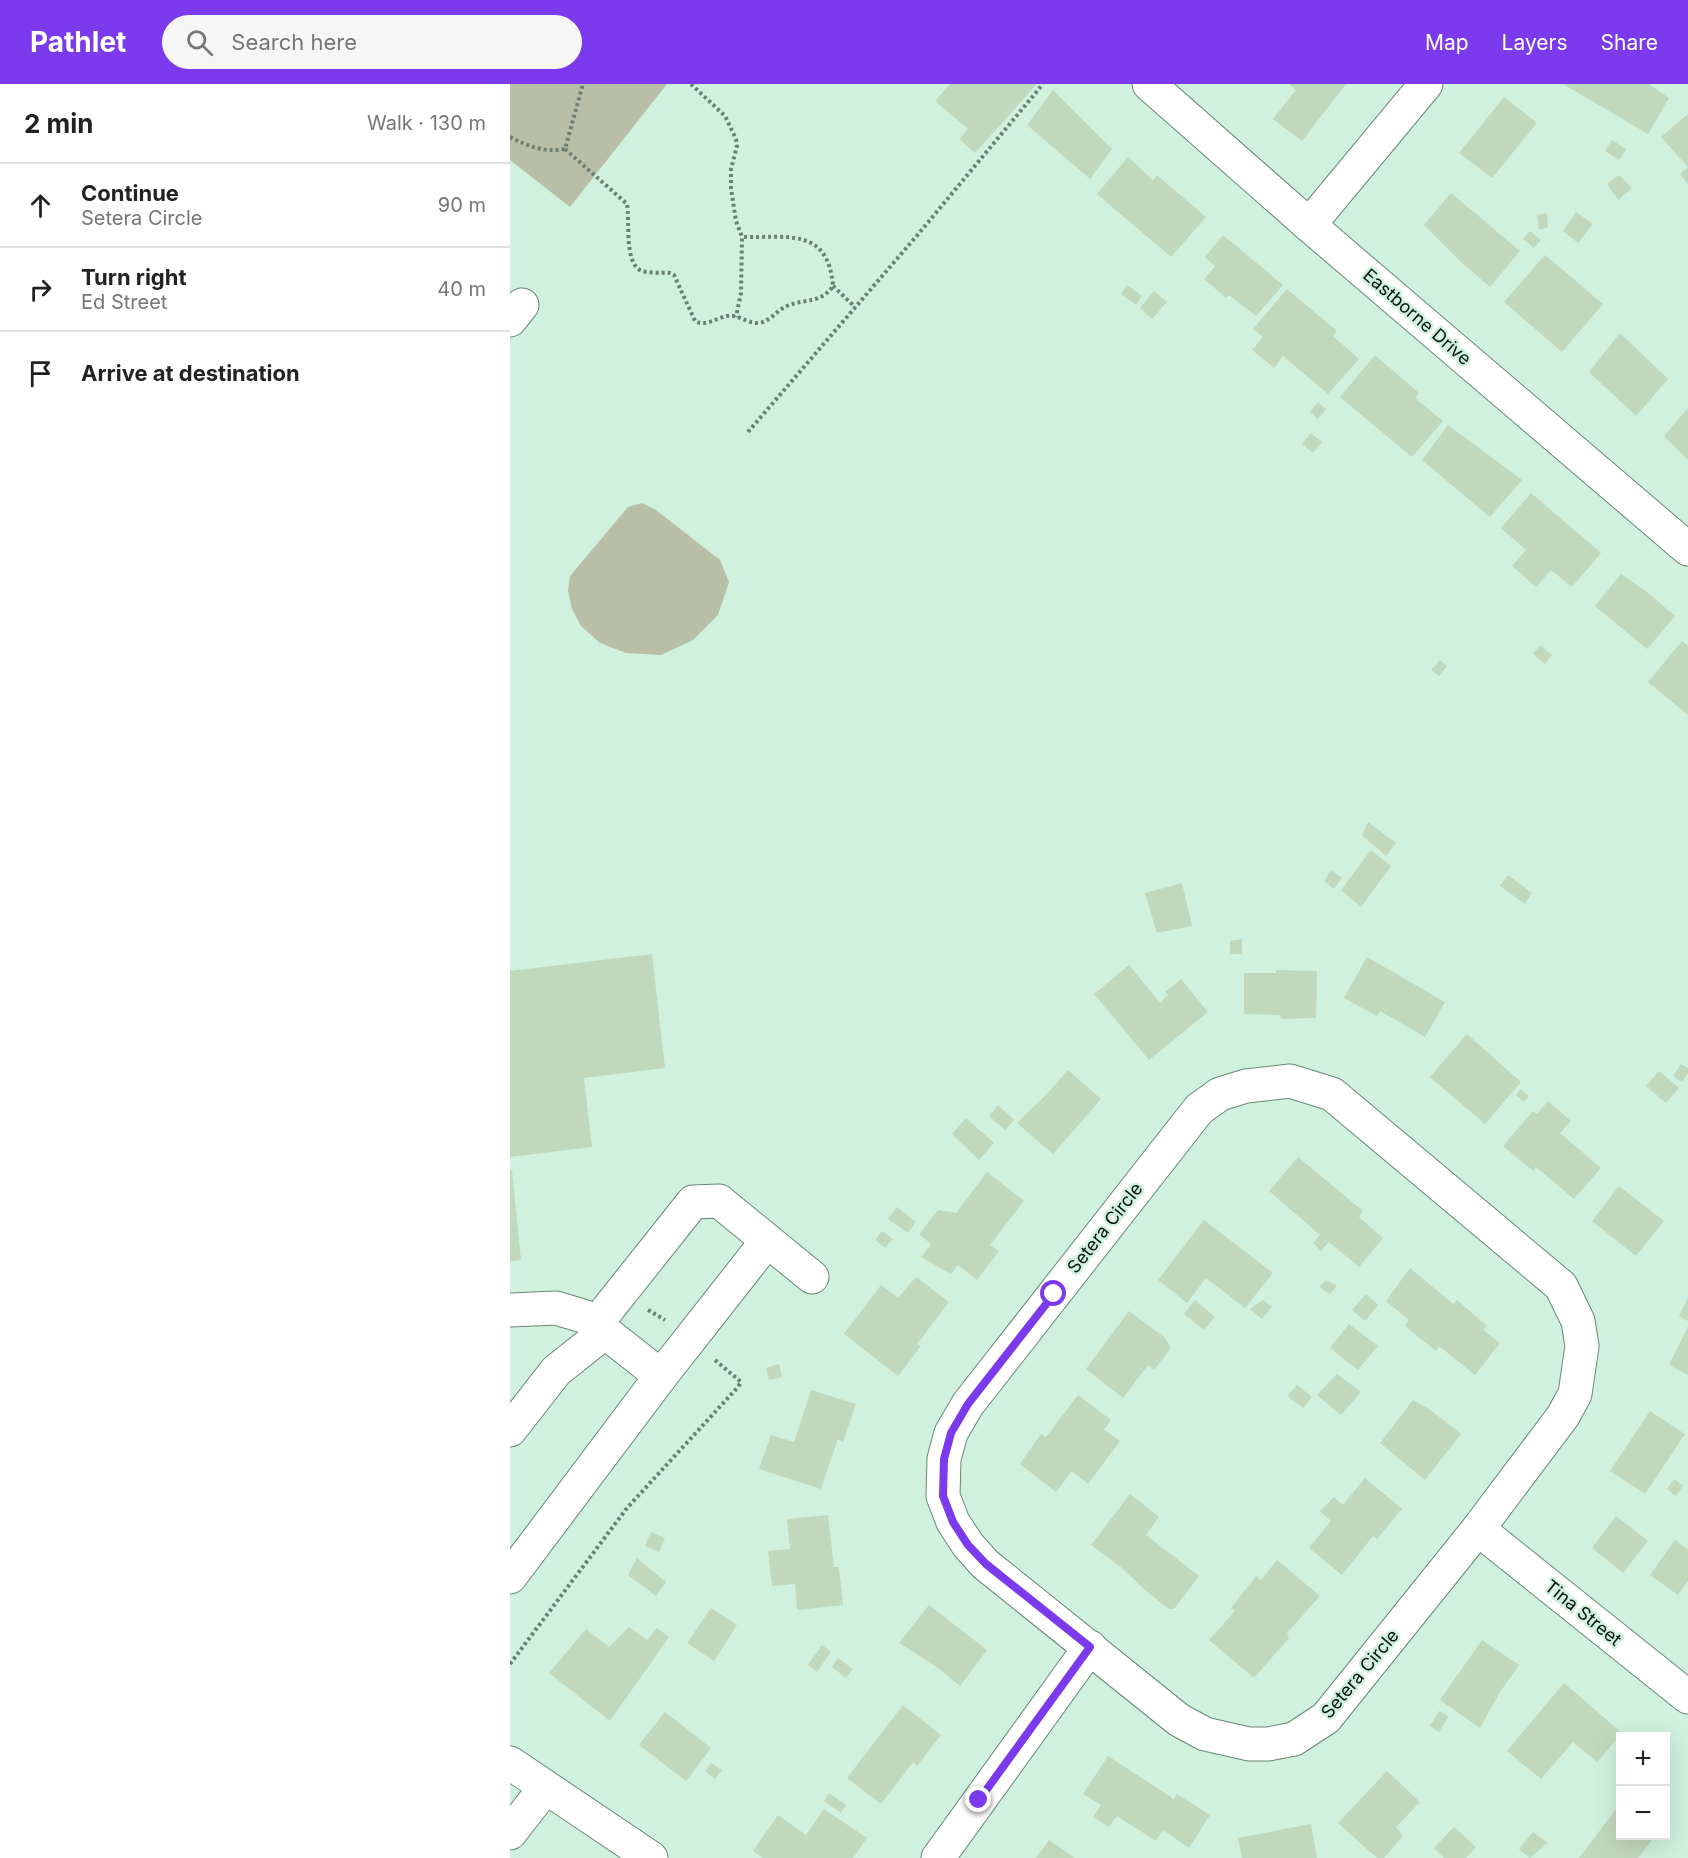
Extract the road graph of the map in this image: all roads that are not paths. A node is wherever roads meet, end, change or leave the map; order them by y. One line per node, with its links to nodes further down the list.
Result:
1 (1149, 84): 3 (street, Eastborne Drive)
2 (1426, 84): 3 (street)
3 (1309, 225): 4 (street, Eastborne Drive)
4 (1688, 549)
5 (767, 1241): 6 (street); 8 (street); 9 (street)
6 (812, 1277)
7 (510, 1310): 8 (street)
8 (601, 1328): 9 (street); 10 (street)
9 (661, 1376): 12 (street)
10 (510, 1430)
11 (1478, 1529): 13 (street, Setera Circle); 13 (street, Setera Circle); 14 (street, Tina Street)
12 (510, 1577)
13 (1090, 1647): 19 (street)
14 (1688, 1697)
15 (510, 1763): 16 (street)
16 (545, 1788): 17 (street); 18 (street)
17 (510, 1833)
18 (651, 1858)
19 (938, 1858)

